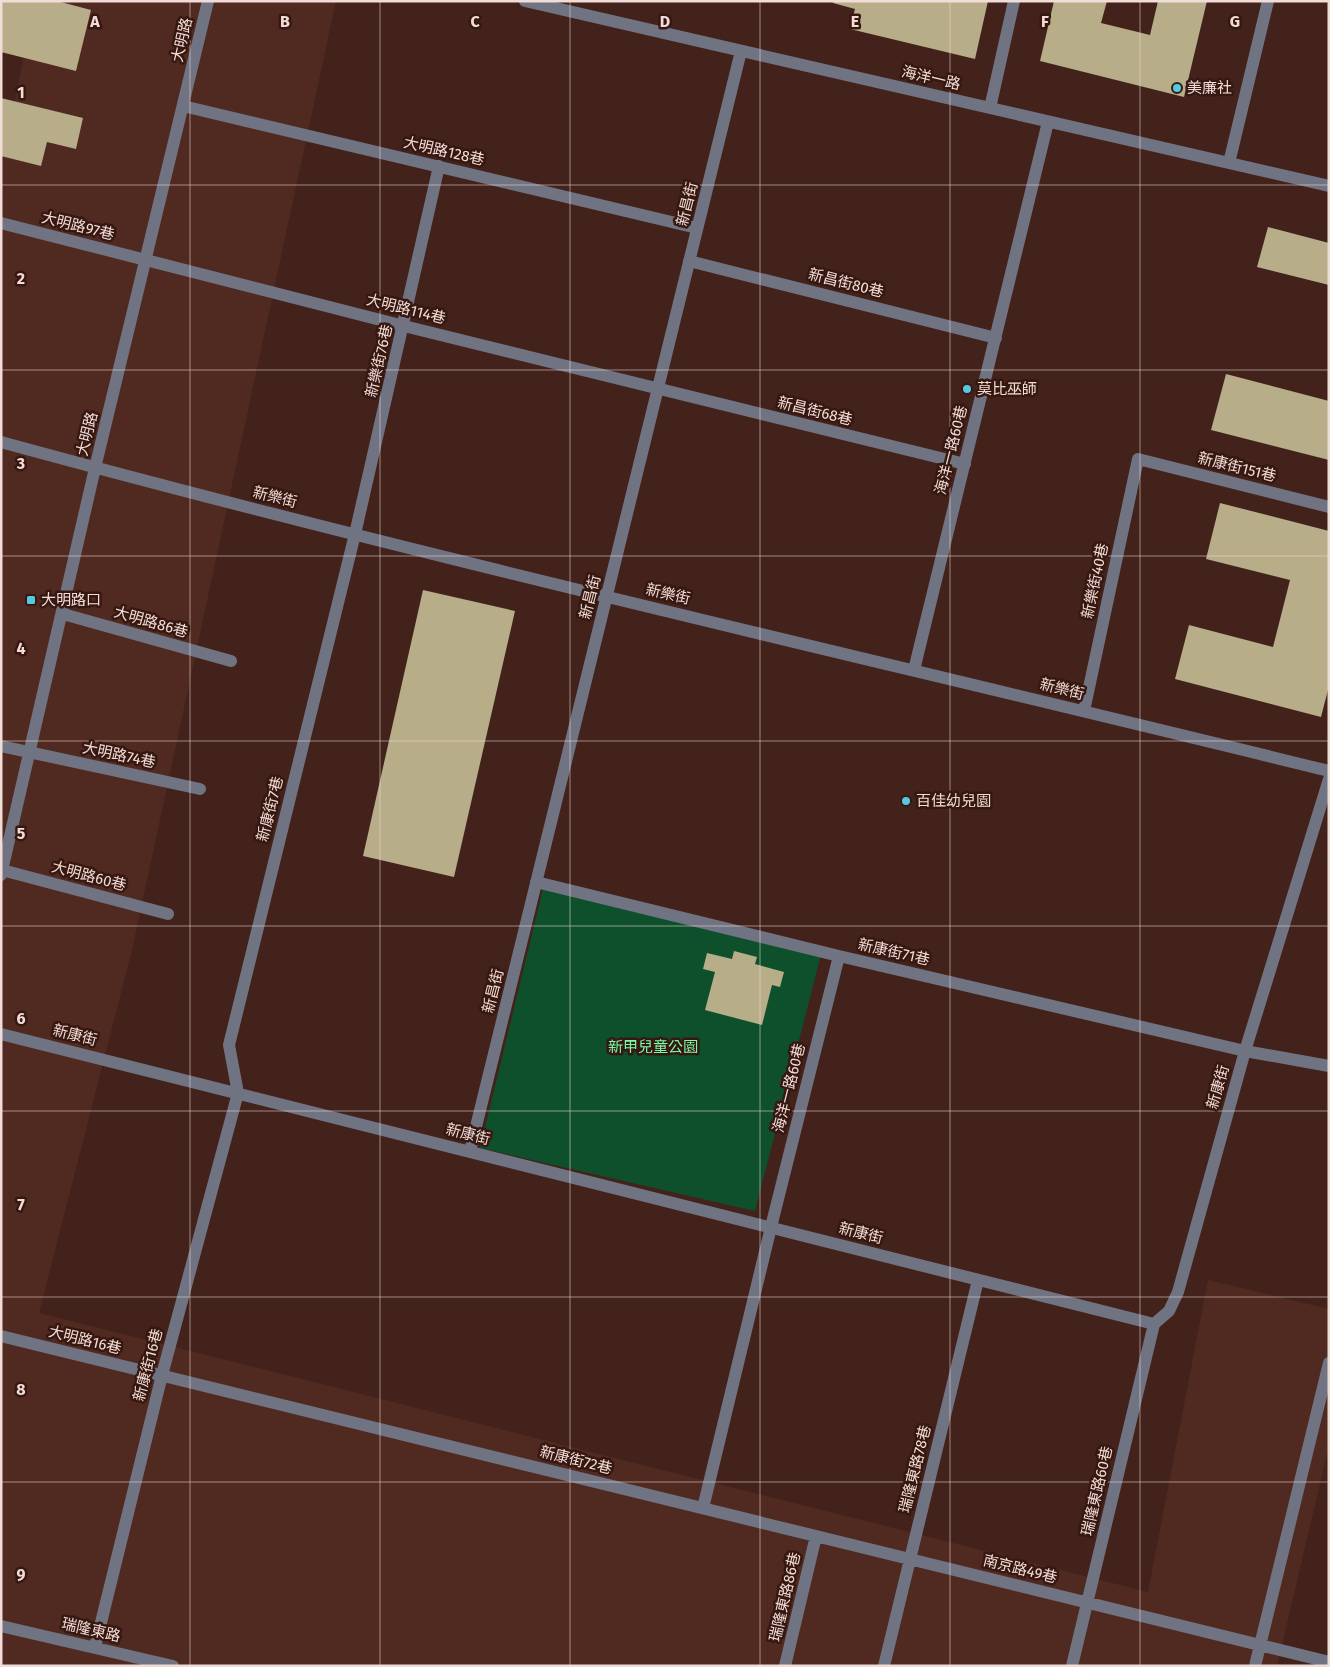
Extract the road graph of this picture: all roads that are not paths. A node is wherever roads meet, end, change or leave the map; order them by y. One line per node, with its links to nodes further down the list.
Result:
1 (208, 1): 6 (street, 大明路)
2 (525, 1): 5 (street, 海洋一路)
3 (1014, 1): 7 (street)
4 (1268, 1): 9 (street)
5 (741, 51): 7 (street, 海洋一路); 13 (street, 新昌街)
6 (183, 106): 10 (street, 大明路128巷); 14 (street, 大明路)
7 (990, 108): 8 (street, 海洋一路)
8 (1048, 122): 9 (street, 海洋一路); 17 (street, 海洋一路60巷)
9 (1229, 164): 11 (street, 海洋一路)
10 (438, 166): 13 (street, 大明路128巷); 16 (street, 新樂街76巷)
11 (1329, 186)
12 (1, 223): 14 (street, 大明路97巷)
13 (698, 228): 15 (street, 新昌街)
14 (147, 260): 16 (street, 大明路114巷); 22 (street, 大明路)
15 (689, 261): 17 (street, 新昌街80巷); 18 (street, 新昌街)
16 (404, 326): 18 (street, 大明路114巷); 24 (street, 新樂街76巷)
17 (996, 338): 21 (street, 海洋一路60巷)
18 (658, 389): 21 (street, 新昌街68巷); 25 (street, 新昌街)
19 (1, 442): 22 (street, 新樂街)
20 (1138, 459): 23 (street, 新康街151巷); 29 (street, 新樂街40巷)
21 (965, 464): 28 (street, 海洋一路60巷)
22 (95, 468): 24 (street, 新樂街); 26 (street, 大明路)
23 (1329, 507)
24 (355, 534): 25 (street, 新樂街); 42 (street, 新康街7巷)
25 (607, 596): 28 (street, 新樂街); 36 (street, 新昌街)
26 (63, 614): 27 (street, 大明路86巷); 31 (street, 大明路)
27 (231, 661)
28 (914, 670): 29 (street, 新樂街)
29 (1084, 711): 32 (street, 新樂街)
30 (1, 746): 31 (street, 大明路74巷)
31 (30, 753): 34 (street, 大明路74巷); 35 (street, 大明路)
32 (1329, 771)
33 (1329, 779): 40 (street, 新康街)
34 (200, 789)
35 (2, 872): 37 (street, 大明路60巷)
36 (536, 882): 38 (street, 新康街71巷); 43 (street, 新昌街)
37 (168, 914)
38 (839, 956): 40 (street, 新康街71巷); 44 (street, 海洋一路60巷)
39 (1, 1034): 42 (street, 新康街)
40 (1245, 1051): 41 (street, 新康街71巷); 46 (street, 新康街)
41 (1329, 1066)
42 (238, 1093): 43 (street, 新康街); 49 (street, 新康街16巷)
43 (470, 1152): 44 (street, 新康街)
44 (771, 1227): 45 (street, 新康街); 50 (street)
45 (978, 1280): 46 (street, 新康街); 52 (street, 瑞隆東路78巷)
46 (1154, 1324): 53 (street, 瑞隆東路60巷)
47 (1, 1336): 49 (street, 大明路16巷)
48 (1329, 1363): 55 (street)
49 (162, 1375): 50 (street, 新康街72巷); 56 (street, 新康街16巷)
50 (703, 1508): 51 (street, 南京路49巷)
51 (816, 1536): 52 (street, 南京路49巷); 59 (street, 瑞隆東路86巷)
52 (910, 1559): 53 (street, 南京路49巷); 60 (street, 瑞隆東路78巷)
53 (1087, 1602): 55 (street, 南京路49巷); 61 (street, 瑞隆東路60巷)
54 (1, 1626): 56 (street, 瑞隆東路)
55 (1260, 1644): 57 (street, 南京路49巷); 62 (street)
56 (95, 1647): 58 (street, 瑞隆東路)
57 (1329, 1662)
58 (173, 1666)
59 (786, 1666)
60 (884, 1666)
61 (1072, 1666)
62 (1255, 1666)

